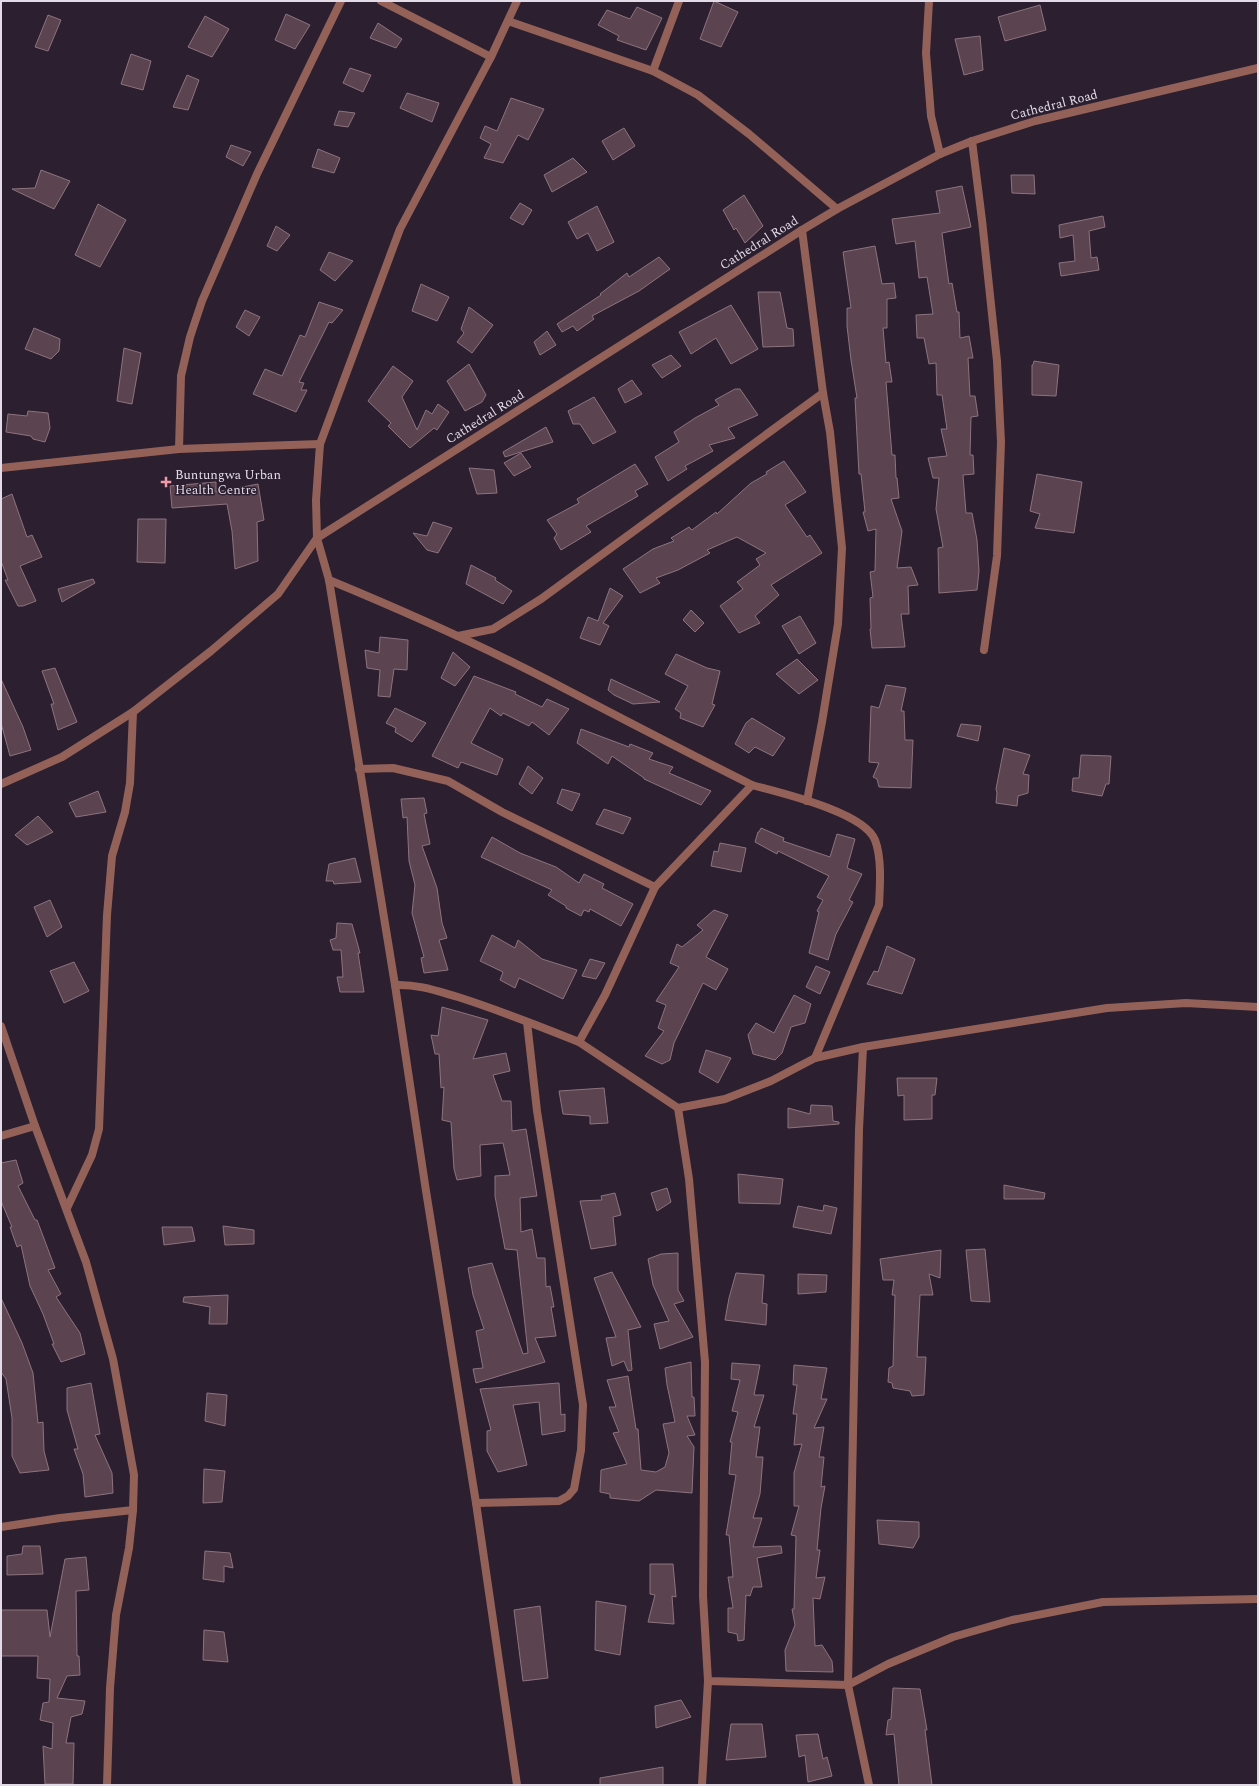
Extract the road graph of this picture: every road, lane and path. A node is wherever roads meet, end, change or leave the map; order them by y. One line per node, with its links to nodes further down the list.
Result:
1 (341, 1): 16 (street)
2 (381, 1): 7 (street)
3 (517, 1): 6 (street)
4 (679, 1): 9 (street)
5 (928, 1): 11 (street)
6 (508, 21): 7 (street); 9 (street)
7 (491, 57): 15 (street)
8 (1258, 68): 10 (street, Cathedral Road)
9 (653, 71): 12 (street)
10 (972, 142): 11 (street, Cathedral Road); 21 (street)
11 (940, 154): 12 (street, Cathedral Road)
12 (837, 209): 13 (street, Cathedral Road)
13 (802, 230): 14 (street); 18 (street, Cathedral Road)
14 (823, 393): 20 (street); 26 (street)
15 (320, 444): 16 (street); 18 (street)
16 (179, 450): 17 (street)
17 (1, 468)
18 (317, 538): 19 (street); 22 (street)
19 (329, 580): 20 (street); 23 (street)
20 (458, 636): 25 (street)
21 (984, 650)
22 (133, 712): 24 (street); 38 (street)
23 (360, 770): 27 (street); 28 (street)
24 (1, 784)
25 (752, 784): 26 (street); 27 (street)
26 (807, 801): 34 (street)
27 (655, 887): 32 (street)
28 (396, 985): 30 (street); 39 (street)
29 (1258, 1007): 33 (street)
30 (527, 1022): 32 (street); 39 (street)
31 (1, 1026): 36 (street)
32 (579, 1042): 35 (street)
33 (863, 1047): 34 (street); 44 (street)
34 (815, 1058): 35 (street)
35 (678, 1108): 43 (street)
36 (35, 1126): 37 (street); 38 (street)
37 (1, 1136)
38 (66, 1208): 40 (street)
39 (476, 1503): 46 (street)
40 (133, 1510): 41 (street); 45 (street)
41 (1, 1527)
42 (1258, 1599): 44 (street)
43 (708, 1682): 44 (street); 47 (street)
44 (848, 1685): 48 (street)
45 (107, 1785)
46 (517, 1785)
47 (702, 1785)
48 (869, 1785)

